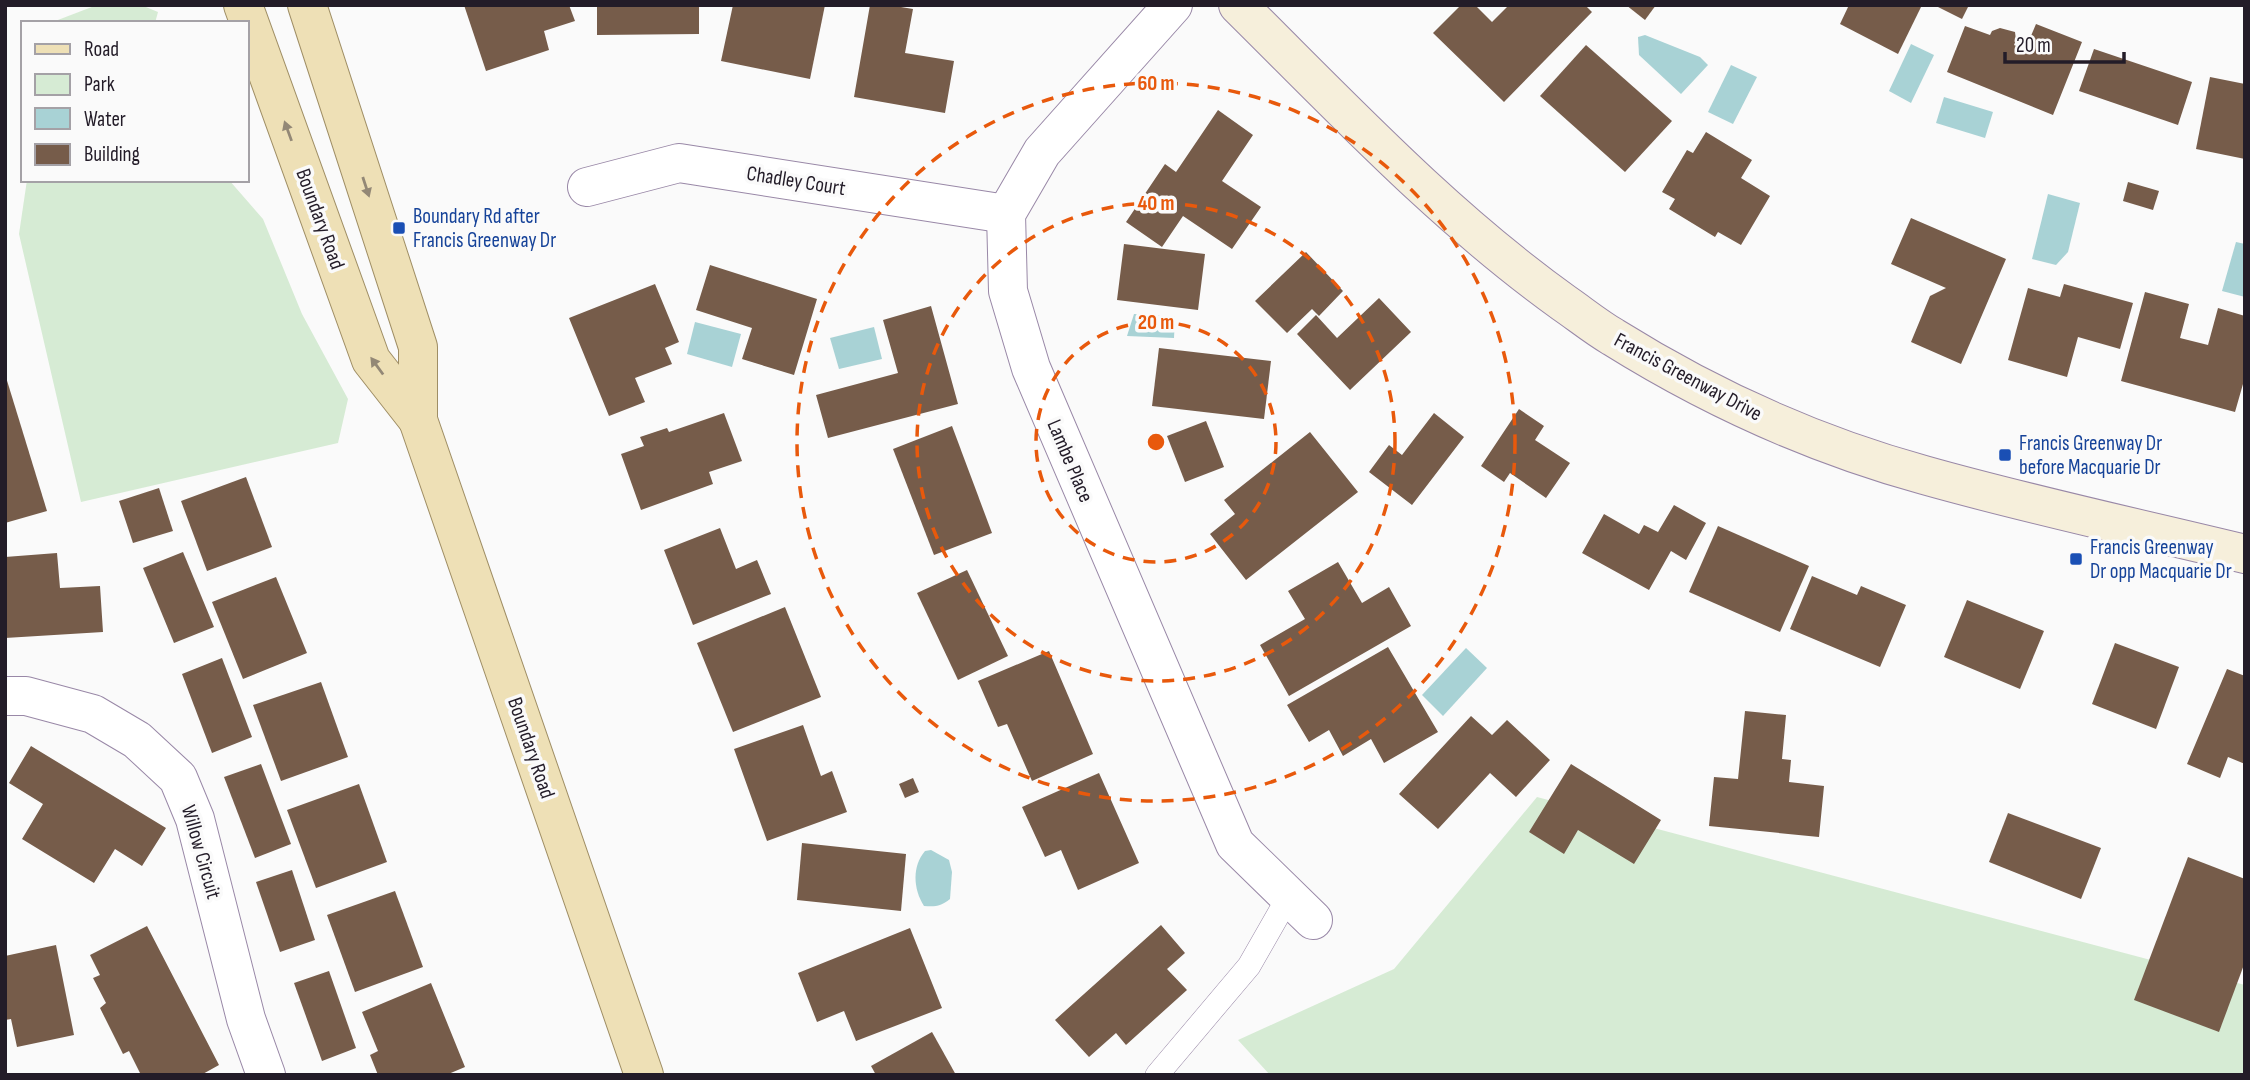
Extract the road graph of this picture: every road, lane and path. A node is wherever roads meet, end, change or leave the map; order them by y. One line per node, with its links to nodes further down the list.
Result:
1 (243, 5): 7 (main road, Boundary Road, one-way to 1)
2 (307, 5): 7 (main road, Boundary Road, one-way to 7)
3 (1173, 5): 6 (street)
4 (1238, 5): 8 (main road, Francis Greenway Drive)
5 (587, 187): 6 (street, Chadley Court)
6 (1006, 214): 10 (street, Lambe Place)
7 (418, 420): 12 (main road, Boundary Road)
8 (2245, 554)
9 (5, 696): 11 (street, Willow Circuit)
10 (1301, 908): 13 (lane)
11 (266, 1075)
12 (644, 1075)
13 (1157, 1075)

